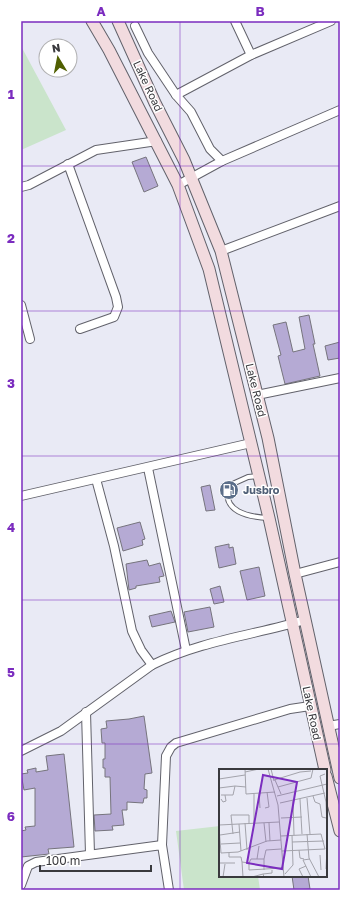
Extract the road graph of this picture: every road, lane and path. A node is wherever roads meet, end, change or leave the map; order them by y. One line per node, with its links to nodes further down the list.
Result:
1 (92, 21): 9 (main road, Lake Road)
2 (235, 21): 6 (street)
3 (331, 21): 6 (street)
4 (137, 24): 5 (street); 7 (street)
5 (120, 26): 12 (main road, Lake Road)
6 (250, 56): 7 (street)
7 (176, 95): 10 (street)
8 (340, 110): 10 (street)
9 (157, 141): 11 (street); 13 (main road, Lake Road)
10 (222, 161): 12 (street)
11 (68, 164): 14 (street); 18 (street)
12 (192, 178): 13 (street); 16 (main road, Lake Road)
13 (178, 184): 22 (main road, Lake Road)
14 (21, 187)
15 (340, 206): 16 (street)
16 (221, 251): 21 (main road, Lake Road)
17 (21, 305): 19 (street)
18 (80, 329)
19 (30, 339)
20 (340, 378): 21 (street)
21 (257, 395): 29 (main road, Lake Road)
22 (250, 443): 23 (street); 24 (main road, Lake Road)
23 (148, 468): 25 (street); 32 (street)
24 (259, 476): 27 (main road, Lake Road); 27 (lane)
25 (96, 479): 26 (street); 33 (street)
26 (21, 496)
27 (269, 518): 31 (main road, Lake Road)
28 (340, 562): 29 (street)
29 (295, 574): 30 (main road, Lake Road)
30 (305, 620): 31 (street); 37 (main road, Lake Road)
31 (292, 624): 32 (street); 34 (main road, Lake Road)
32 (186, 650): 33 (street)
33 (152, 665): 35 (street)
34 (310, 706): 39 (main road, Lake Road); 43 (street)
35 (86, 712): 38 (street); 44 (street)
36 (340, 724): 37 (street)
37 (328, 726): 40 (main road, Lake Road)
38 (21, 751)
39 (325, 769)
40 (340, 778)
41 (327, 780): 42 (main road)
42 (340, 831)
43 (162, 845): 44 (street); 46 (street)
44 (90, 854): 45 (street)
45 (21, 885)
46 (169, 890)

